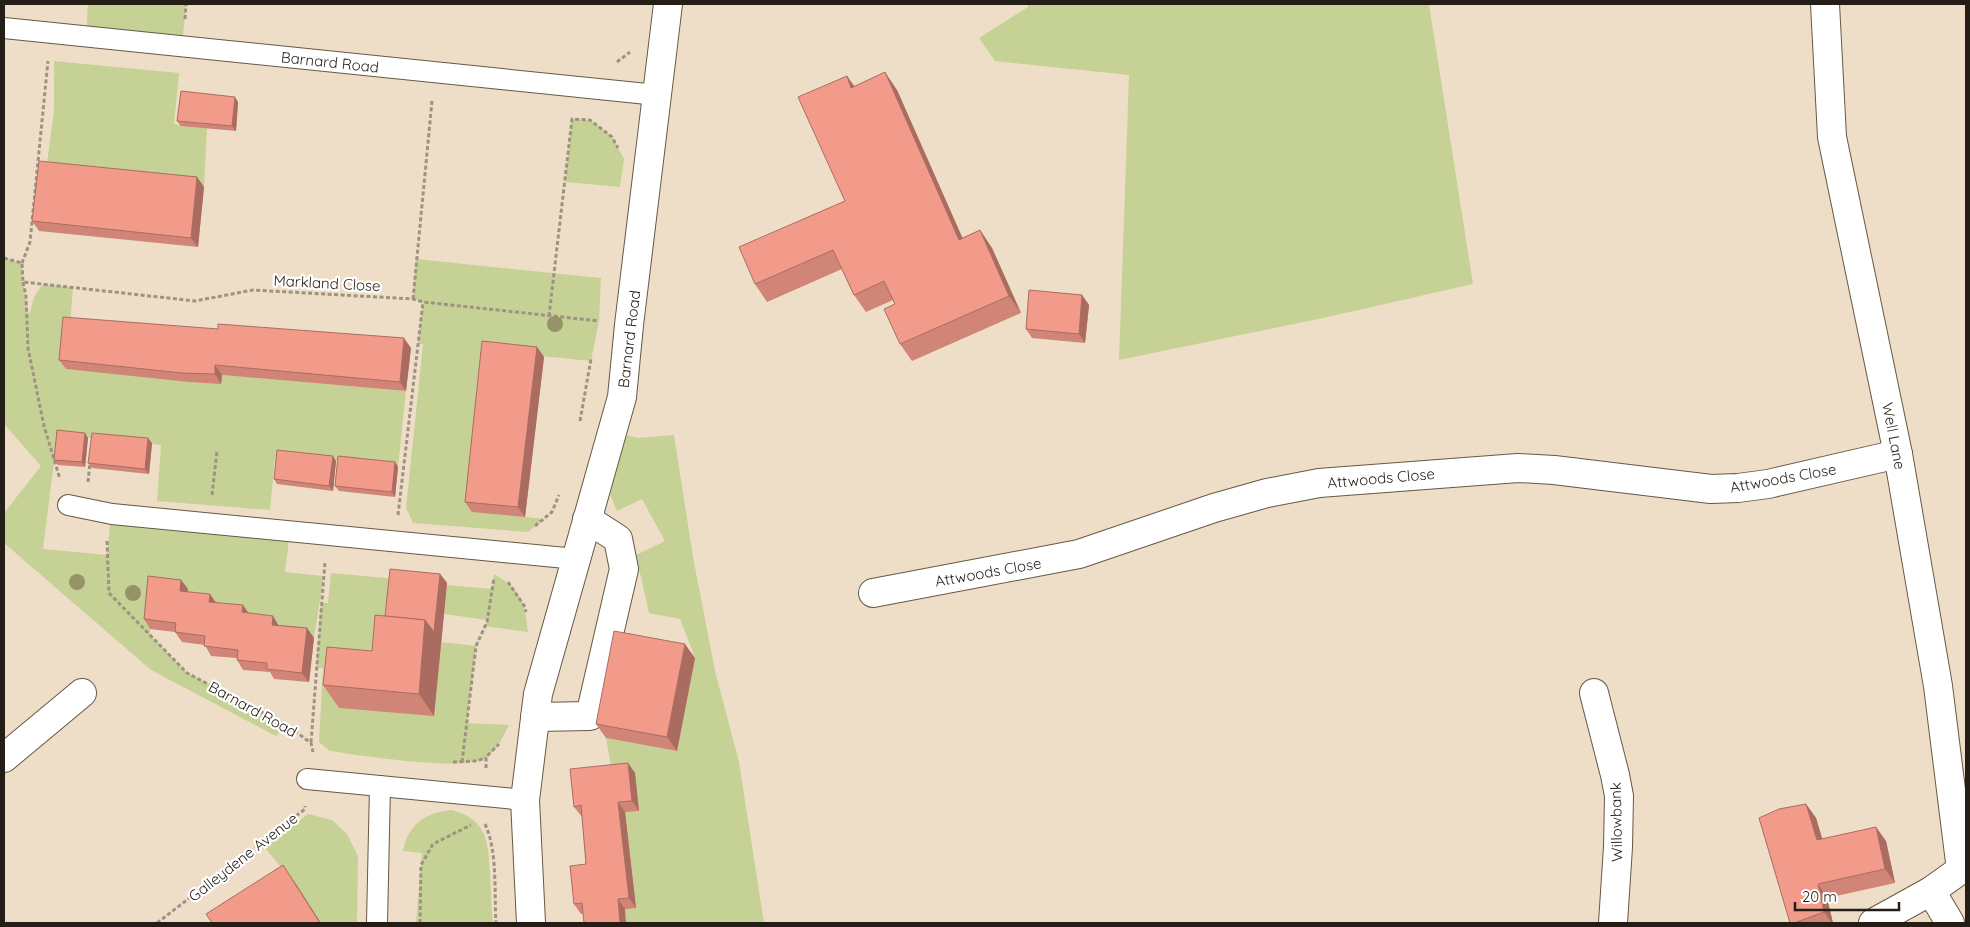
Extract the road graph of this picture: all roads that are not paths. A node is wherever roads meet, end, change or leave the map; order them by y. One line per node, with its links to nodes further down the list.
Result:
1 (668, 4): 4 (street, Barnard Road)
2 (1825, 4): 5 (street, Well Lane)
3 (4, 28): 4 (lane, Barnard Road)
4 (656, 95): 7 (street, Barnard Road)
5 (1898, 454): 9 (street, Attwoods Close); 17 (street, Well Lane)
6 (76, 507): 8 (lane)
7 (588, 518): 8 (street, Barnard Road); 12 (street)
8 (576, 559): 12 (street, Barnard Road)
9 (873, 593)
10 (82, 693): 13 (street)
11 (1594, 694): 21 (street, Willowbank)
12 (535, 717): 16 (street, Barnard Road)
13 (4, 758)
14 (307, 779): 15 (lane)
15 (380, 786): 16 (lane); 19 (lane)
16 (525, 800): 20 (street, Barnard Road)
17 (1964, 868): 18 (street)
18 (1931, 891): 22 (street); 23 (street)
19 (377, 923)
20 (531, 923)
21 (1613, 923)
22 (1873, 923)
23 (1950, 923)

